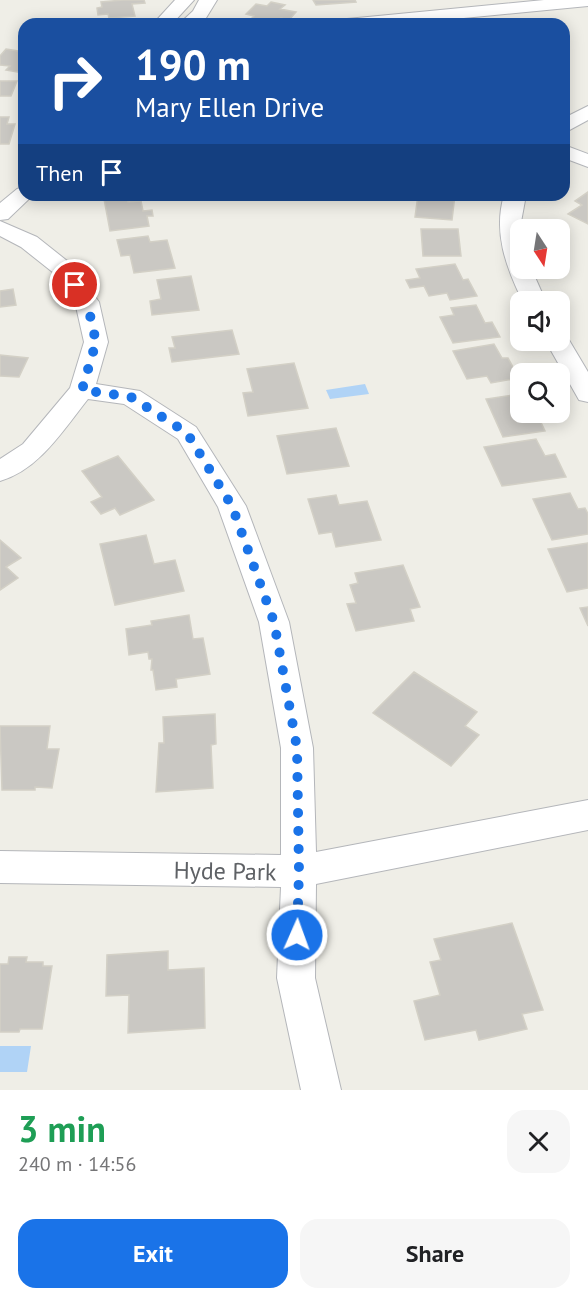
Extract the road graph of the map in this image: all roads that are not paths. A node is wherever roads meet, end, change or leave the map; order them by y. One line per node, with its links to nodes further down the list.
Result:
1 (184, 0): 4 (street)
2 (208, 0): 5 (street)
3 (588, 1): 6 (street)
4 (168, 18)
5 (195, 18)
6 (410, 18)
7 (588, 112): 8 (street)
8 (570, 123)
9 (570, 154): 10 (street)
10 (588, 161)
11 (18, 198): 13 (street)
12 (513, 201): 15 (street)
13 (0, 214)
14 (0, 228): 17 (street)
15 (529, 291)
16 (564, 351): 18 (street)
17 (82, 390): 19 (street); 22 (street)
18 (588, 394)
19 (0, 472)
20 (588, 815): 22 (street, Hyde Park)
21 (0, 867): 22 (street, Hyde Park)
22 (299, 872): 23 (street)
23 (321, 1090)

